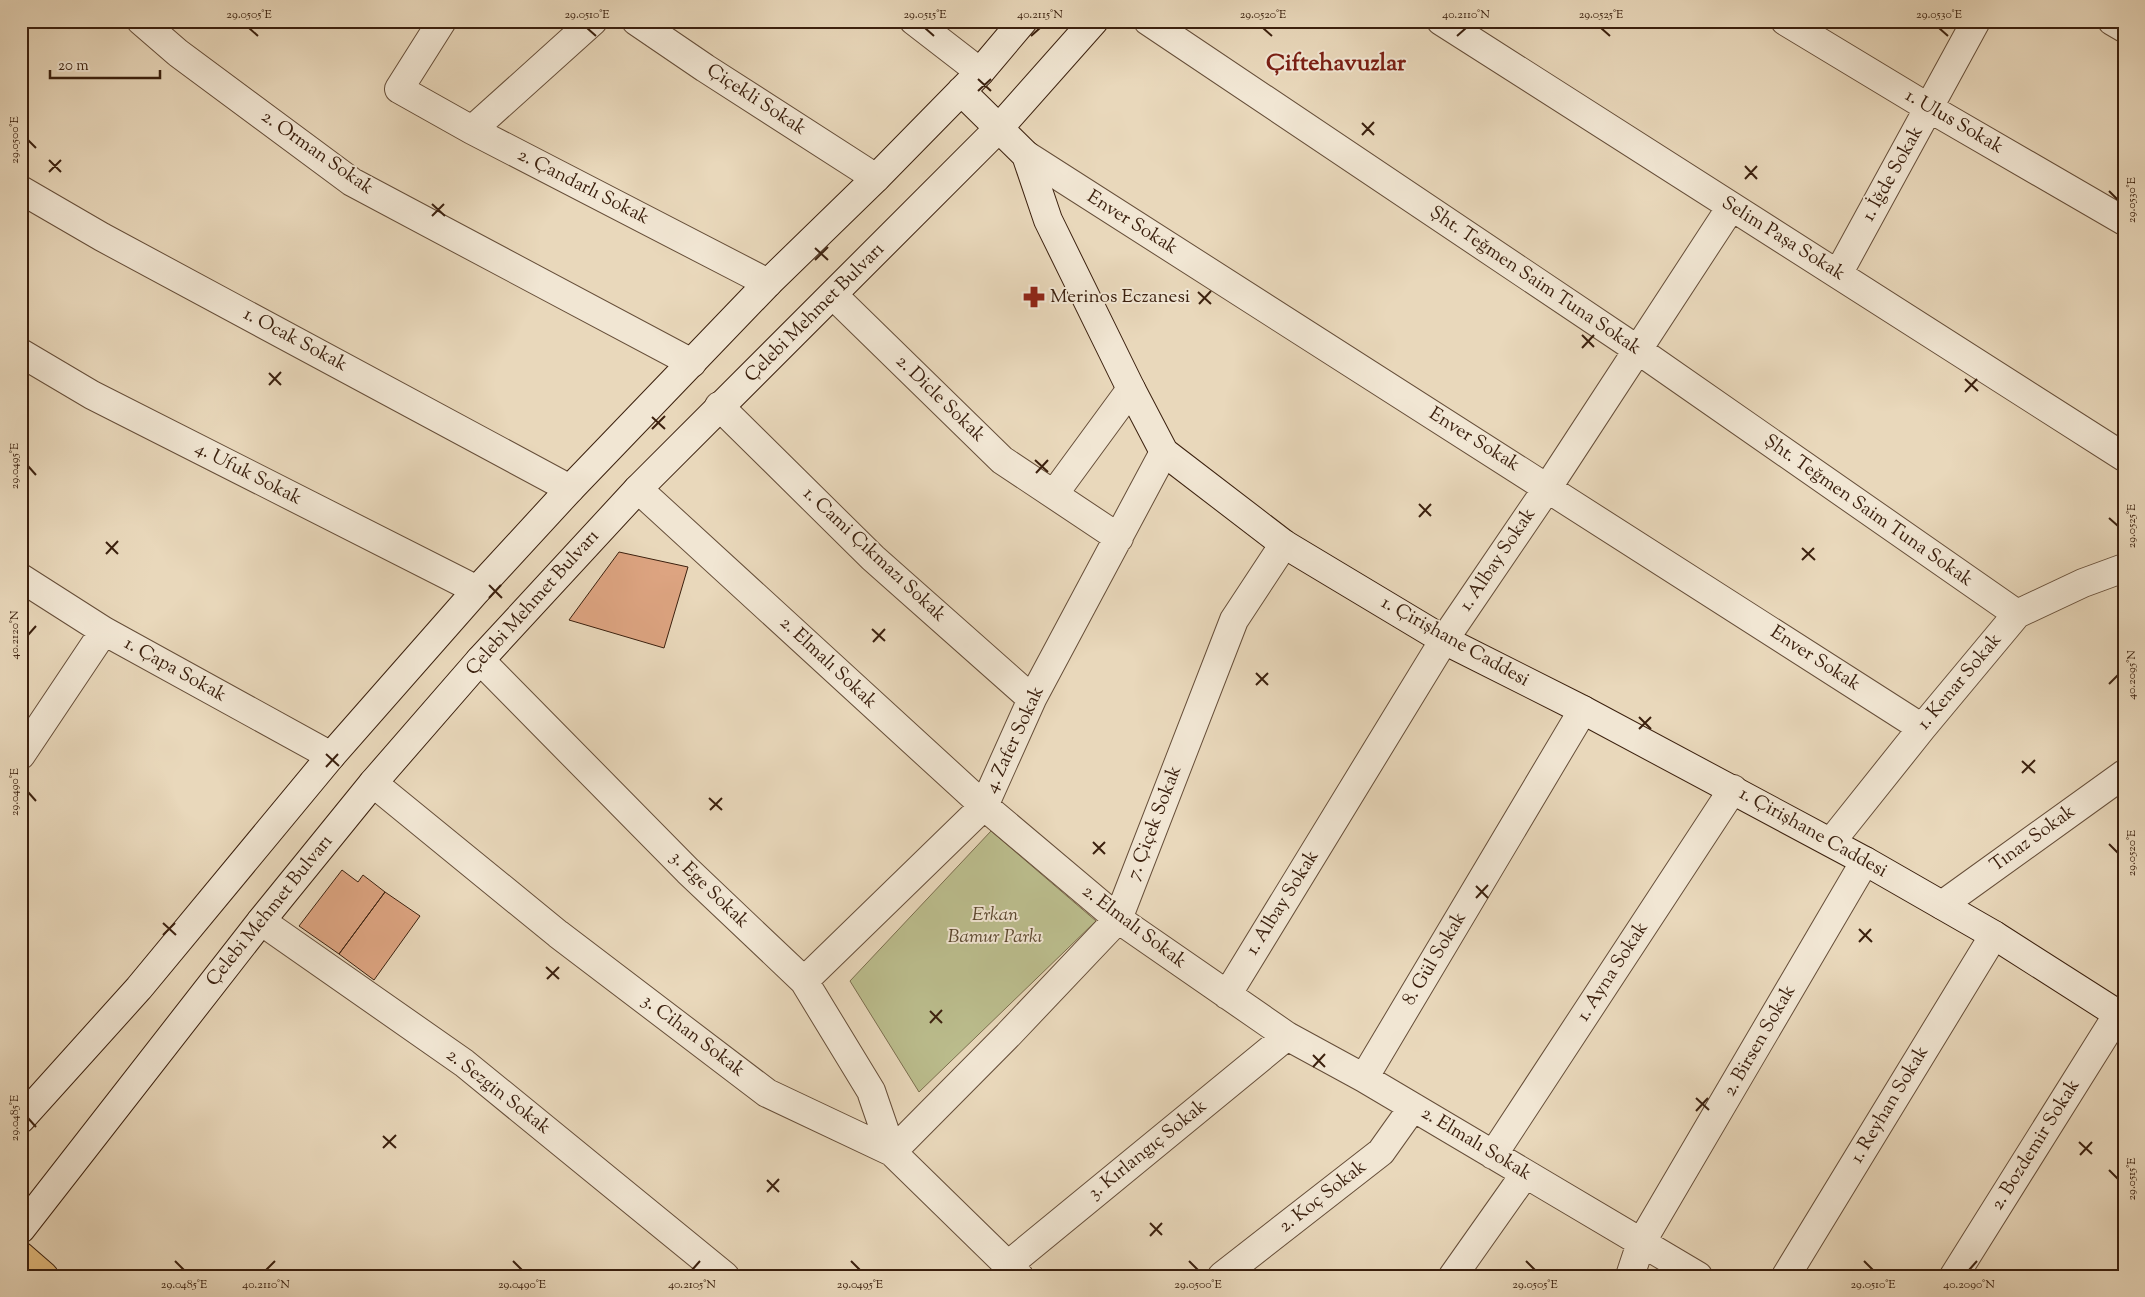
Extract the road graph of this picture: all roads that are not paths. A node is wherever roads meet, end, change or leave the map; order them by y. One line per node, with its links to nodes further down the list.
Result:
1 (141, 21): 28 (street, 2. Orman Sokak)
2 (442, 21): 17 (street, 2. Çandarlı Sokak)
3 (592, 21): 17 (street)
4 (636, 21): 19 (street, Çiçekli Sokak)
5 (914, 21): 14 (street, 1. Çirişhane Caddesi)
6 (1023, 21): 14 (street)
7 (1094, 21): 16 (street, Çelebi Mehmet Bulvarı)
8 (1148, 21): 26 (street, Şht. Teğmen Saim Tuna Sokak)
9 (1441, 21): 21 (street, Selim Paşa Sokak)
10 (1785, 21): 15 (street, 1. Ulus Sokak)
11 (1976, 21): 15 (street, 1. İğde Sokak)
12 (2112, 21): 13 (street)
13 (2124, 28)
14 (971, 82): 16 (street, 1. Çirişhane Caddesi); 19 (street)
15 (1929, 108): 22 (street, 1. Ulus Sokak); 23 (street, 1. İğde Sokak)
16 (999, 128): 18 (street, 1. Çirişhane Caddesi); 25 (street, Çelebi Mehmet Bulvarı)
17 (472, 130): 24 (street, 2. Çandarlı Sokak)
18 (1026, 155): 29 (street, 1. Çirişhane Caddesi); 33 (street, Enver Sokak)
19 (876, 178): 24 (street)
20 (21, 190): 34 (street, 1. Ocak Sokak)
21 (1731, 207): 23 (street, Selim Paşa Sokak); 26 (street, 1. Albay Sokak)
22 (2124, 221)
23 (1838, 274): 32 (street, Selim Paşa Sokak)
24 (768, 282): 28 (street)
25 (833, 295): 30 (street, Çelebi Mehmet Bulvarı); 36 (street, 2. Dicle Sokak)
26 (1638, 350): 33 (street, 1. Albay Sokak); 42 (street, Şht. Teğmen Saim Tuna Sokak)
27 (21, 353): 41 (street, 4. Ufuk Sokak)
28 (692, 363): 34 (street)
29 (1131, 389): 31 (street, 1. Çirişhane Caddesi); 36 (street)
30 (719, 406): 35 (street, Çelebi Mehmet Bulvarı); 46 (street, 1. Cami Çıkmazı Sokak)
31 (1164, 452): 37 (street, 4. Zafer Sokak); 38 (street, 1. Çirişhane Caddesi)
32 (2124, 457)
33 (1548, 487): 44 (street, 1. Albay Sokak); 48 (street, Enver Sokak)
34 (570, 489): 41 (street)
35 (638, 489): 45 (street, Çelebi Mehmet Bulvarı); 54 (street, 2. Elmalı Sokak)
36 (1054, 494): 37 (street, 2. Dicle Sokak)
37 (1119, 538): 46 (street, 4. Zafer Sokak)
38 (1284, 544): 44 (street, 1. Çirişhane Caddesi); 58 (street, 7. Çiçek Sokak)
39 (2124, 568): 42 (street, 1. Kenar Sokak)
40 (21, 578): 43 (street, 1. Çapa Sokak)
41 (477, 590): 50 (street)
42 (2016, 614): 48 (street, 1. Kenar Sokak)
43 (104, 632): 49 (street); 50 (street, 1. Çapa Sokak)
44 (1444, 640): 47 (street, 1. Çirişhane Caddesi); 62 (street, 1. Albay Sokak)
45 (480, 660): 52 (street, Çelebi Mehmet Bulvarı); 61 (street, 3. Ege Sokak)
46 (1032, 699): 54 (street, 4. Zafer Sokak)
47 (1583, 710): 53 (street, 1. Çirişhane Caddesi); 65 (street, 8. Gül Sokak)
48 (1922, 728): 55 (street, 1. Kenar Sokak)
49 (21, 755)
50 (331, 756): 67 (street)
51 (2124, 774): 57 (street, Tınaz Sokak)
52 (373, 783): 59 (street, Çelebi Mehmet Bulvarı); 68 (street, 3. Cihan Sokak)
53 (1733, 789): 55 (street, 1. Çirişhane Caddesi); 69 (street, 1. Ayna Sokak)
54 (984, 806): 58 (street, 2. Elmalı Sokak); 61 (street, 4. Zafer Sokak)
55 (1831, 842): 56 (street, 1. Çirişhane Caddesi)
56 (1866, 861): 57 (street, 1. Çirişhane Caddesi); 72 (street, 2. Birsen Sokak)
57 (1942, 905): 60 (street, 1. Çirişhane Caddesi)
58 (1118, 919): 62 (street, 2. Elmalı Sokak); 68 (street, 7. Çiçek Sokak)
59 (261, 921): 71 (street, Çelebi Mehmet Bulvarı); 76 (street, 2. Sezgin Sokak)
60 (1994, 934): 63 (street, 1. Çirişhane Caddesi); 81 (street, 1. Reyhan Sokak)
61 (804, 981): 68 (street, 3. Ege Sokak)
62 (1227, 995): 64 (street, 2. Elmalı Sokak)
63 (2122, 1013): 82 (street, 2. Bozdemir Sokak)
64 (1287, 1036): 65 (street, 2. Elmalı Sokak); 74 (street, 3. Kırlangıç Sokak)
65 (1364, 1078): 66 (street, 2. Elmalı Sokak)
66 (1413, 1107): 69 (street, 2. Elmalı Sokak); 77 (street, 2. Koç Sokak)
67 (21, 1119)
68 (892, 1152): 74 (street, 3. Cihan Sokak)
69 (1493, 1155): 70 (street, 2. Elmalı Sokak)
70 (1525, 1174): 72 (street, 2. Elmalı Sokak); 78 (street)
71 (21, 1229)
72 (1641, 1243): 79 (street, 2. Birsen Sokak); 80 (street, 2. Elmalı Sokak)
73 (21, 1256): 75 (main road)
74 (1014, 1270)
75 (44, 1276)
76 (725, 1276)
77 (1222, 1276)
78 (1453, 1276)
79 (1630, 1276)
80 (1698, 1276)
81 (1786, 1276)
82 (1954, 1276)

